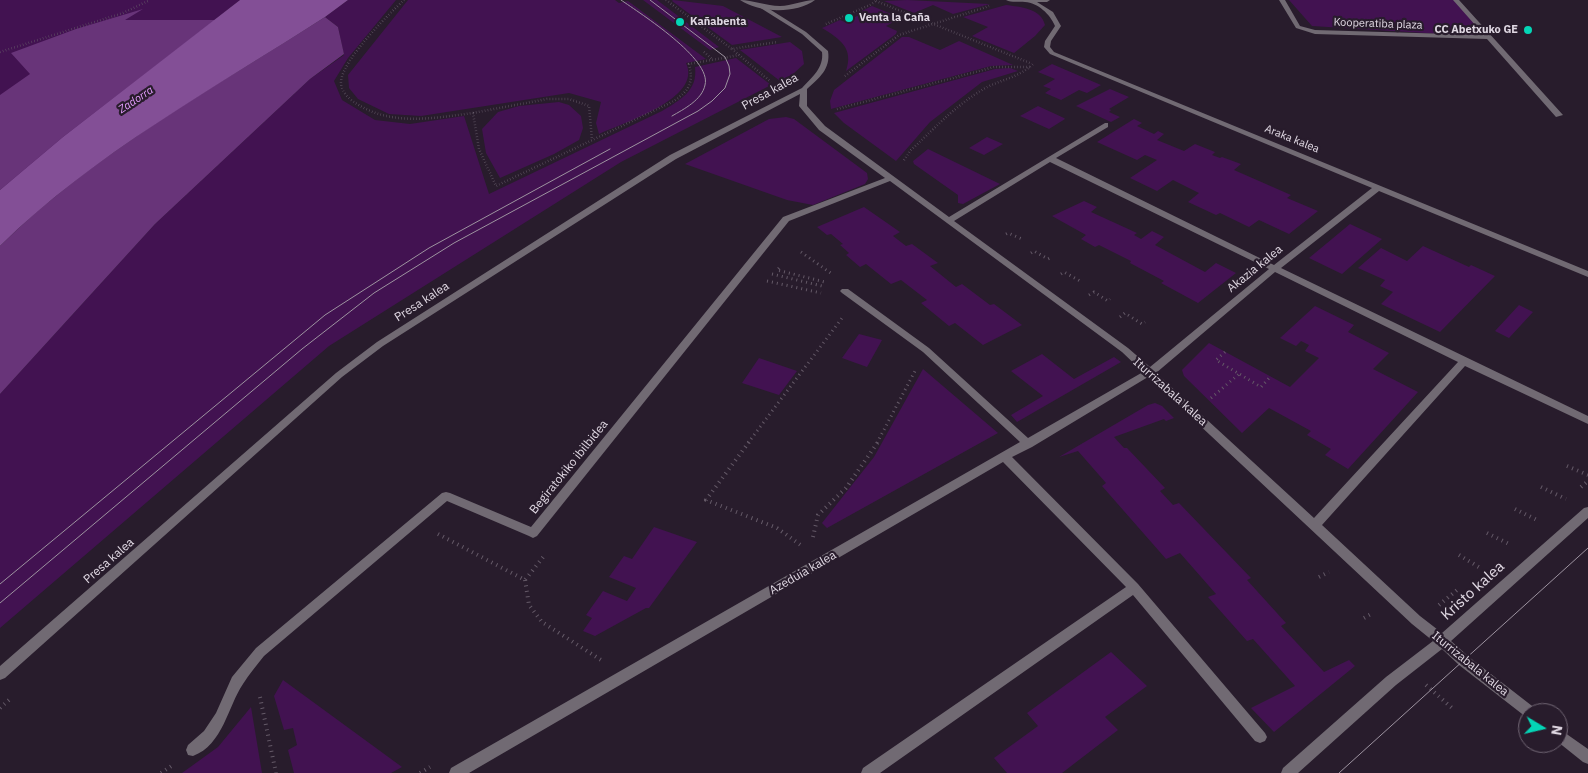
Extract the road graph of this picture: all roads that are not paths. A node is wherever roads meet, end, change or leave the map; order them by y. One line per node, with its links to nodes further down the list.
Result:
1 (743, 0): 8 (street)
2 (812, 0): 8 (street)
3 (1009, 0): 7 (street)
4 (1047, 0): 7 (street)
5 (1282, 0): 9 (street, Kooperatiba plaza)
6 (1456, 0): 9 (street)
7 (1030, 1): 15 (street, Araka kalea)
8 (761, 6): 10 (street, Presa kalea)
9 (1488, 37): 11 (street)
10 (804, 89): 14 (street, Iturrizabala kalea); 29 (street, Presa kalea)
11 (1559, 115)
12 (1105, 126): 13 (street)
13 (1051, 159): 16 (street); 17 (street)
14 (891, 178): 16 (street, Iturrizabala kalea); 33 (street, Begiratokiko ibilbidea)
15 (1378, 187): 17 (street, Akazia kalea); 18 (street, Araka kalea)
16 (948, 221): 21 (street, Iturrizabala kalea)
17 (1274, 269): 20 (street); 21 (street, Akazia kalea)
18 (1588, 274)
19 (845, 291): 23 (street)
20 (1464, 362): 22 (street); 26 (street)
21 (1150, 372): 23 (street, Azeduia kalea); 26 (street, Iturrizabala kalea)
22 (1588, 420)
23 (1028, 444): 24 (street, Azeduia kalea)
24 (1005, 457): 27 (street); 35 (street, Azeduia kalea)
25 (1588, 511): 28 (street, Kristo kalea)
26 (1314, 526): 28 (street, Iturrizabala kalea)
27 (1134, 588): 31 (street); 36 (street)
28 (1442, 641): 30 (street, Iturrizabala kalea); 37 (street, Kristo kalea)
29 (0, 674)
30 (1518, 703)
31 (1260, 736)
32 (1568, 742): 34 (street)
33 (193, 750)
34 (1588, 758)
35 (456, 773)
36 (868, 773)
37 (1288, 773)

